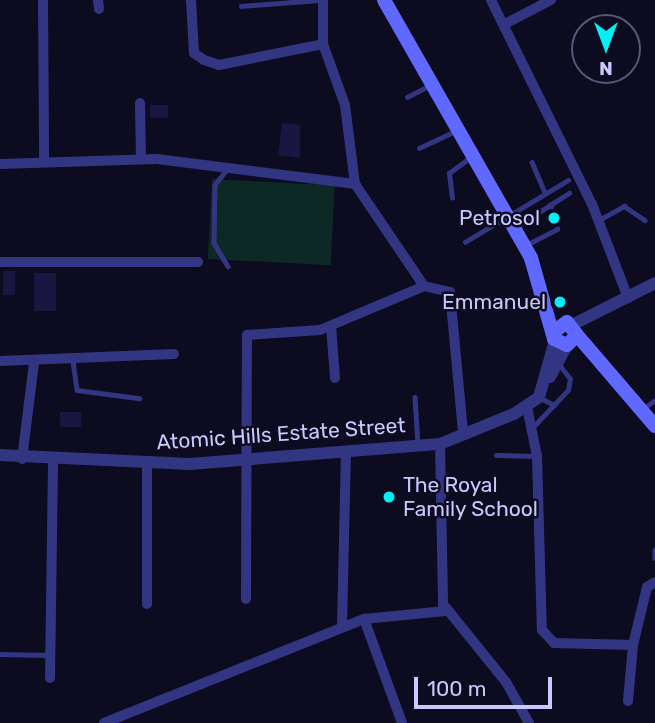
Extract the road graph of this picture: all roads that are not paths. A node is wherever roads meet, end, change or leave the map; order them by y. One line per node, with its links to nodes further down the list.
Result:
1 (43, 0): 17 (street)
2 (191, 0): 9 (street)
3 (321, 0): 7 (lane); 9 (street)
4 (384, 0): 10 (main road, Atomic Hills Estate Street)
5 (491, 0): 8 (street)
6 (551, 0): 8 (street)
7 (241, 6)
8 (505, 24): 28 (street)
9 (323, 44): 22 (street)
10 (433, 85): 11 (lane); 13 (main road, Atomic Hills Estate Street)
11 (407, 97)
12 (141, 103): 16 (street)
13 (458, 130): 14 (lane); 15 (main road, Atomic Hills Estate Street)
14 (419, 148)
15 (474, 156): 25 (lane); 27 (main road, Atomic Hills Estate Street)
16 (141, 158): 17 (street); 20 (street)
17 (44, 161): 19 (street)
18 (532, 162): 23 (lane)
19 (0, 164)
20 (233, 165): 22 (street); 35 (lane)
21 (568, 180): 23 (lane)
22 (355, 184): 37 (street)
23 (545, 193): 27 (lane)
24 (569, 193): 26 (lane)
25 (452, 198)
26 (550, 205): 30 (lane); 32 (lane)
27 (507, 214): 30 (main road, Atomic Hills Estate Street); 31 (lane)
28 (598, 220): 29 (lane); 38 (street)
29 (645, 220)
30 (515, 227): 32 (main road, Atomic Hills Estate Street)
31 (465, 242)
32 (525, 246): 40 (main road, Atomic Hills Estate Street)
33 (0, 262): 34 (street)
34 (198, 262)
35 (228, 266)
36 (655, 283): 38 (street)
37 (424, 286): 39 (street); 57 (street)
38 (628, 298): 40 (street)
39 (331, 326): 46 (street); 65 (street)
40 (568, 335): 45 (street, Atomic Hills Estate Street); 47 (street, Atomic Hills Estate Street); 54 (main road)
41 (174, 354): 43 (street)
42 (0, 361): 44 (street)
43 (72, 361): 44 (street); 50 (lane)
44 (34, 363): 64 (street)
45 (558, 364): 47 (street, Atomic Hills Estate Street); 52 (lane)
46 (335, 378)
47 (546, 383): 49 (street, Atomic Hills Estate Street)
48 (415, 397): 59 (lane)
49 (540, 397): 52 (lane); 53 (street, Atomic Hills Estate Street)
50 (139, 398)
51 (655, 400): 54 (lane)
52 (554, 405): 56 (lane)
53 (527, 407): 56 (street); 57 (street, Atomic Hills Estate Street)
54 (640, 410): 55 (main road)
55 (655, 426)
56 (532, 428): 63 (street)
57 (463, 431): 58 (street, Atomic Hills Estate Street)
58 (440, 444): 59 (street, Atomic Hills Estate Street); 73 (street)
59 (418, 445): 60 (street, Atomic Hills Estate Street)
60 (346, 453): 65 (street, Atomic Hills Estate Street); 75 (street)
61 (0, 455): 64 (street, Atomic Hills Estate Street)
62 (496, 455): 63 (lane)
63 (537, 456): 76 (street)
64 (22, 459): 66 (street, Atomic Hills Estate Street)
65 (243, 461): 67 (street, Atomic Hills Estate Street); 71 (street)
66 (53, 462): 67 (street, Atomic Hills Estate Street); 78 (street)
67 (147, 466): 72 (street)
68 (655, 550): 69 (lane)
69 (655, 558)
70 (655, 582): 76 (street)
71 (246, 599)
72 (147, 604)
73 (446, 611): 74 (street); 83 (street)
74 (364, 619): 75 (street); 81 (street)
75 (342, 626): 82 (street)
76 (634, 645): 80 (street)
77 (0, 654): 78 (lane)
78 (48, 655): 79 (street)
79 (50, 678)
80 (628, 701)
81 (400, 722)
82 (104, 723)
83 (529, 723)

